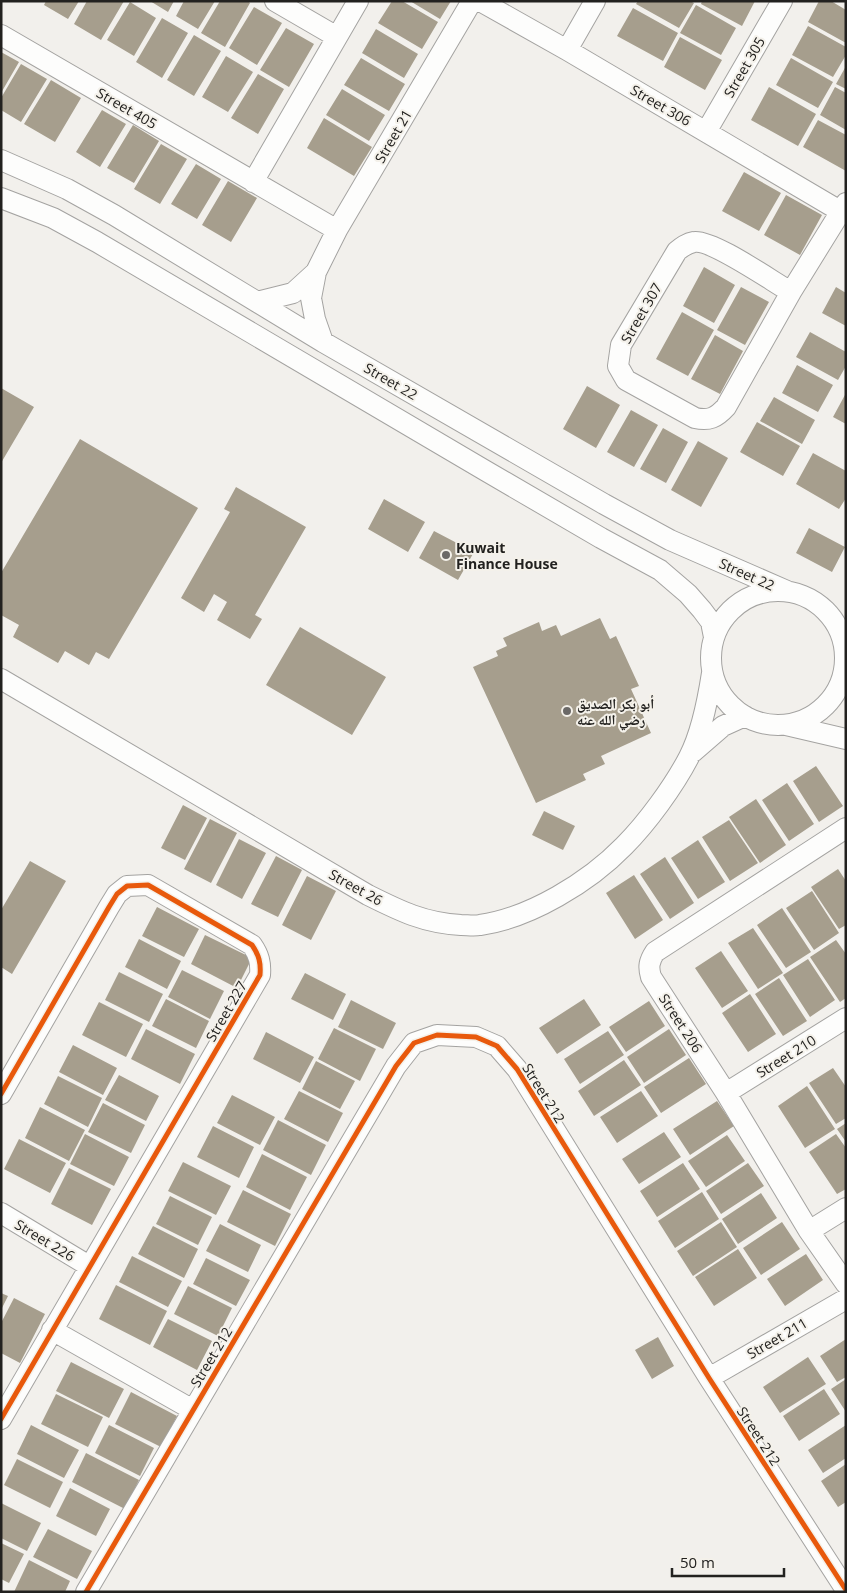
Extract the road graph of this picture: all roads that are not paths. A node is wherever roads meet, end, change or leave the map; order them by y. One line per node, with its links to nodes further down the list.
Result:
1 (275, 1): 8 (street)
2 (358, 1): 8 (street)
3 (472, 1): 15 (street, Street 21)
4 (480, 1): 9 (street, Street 306)
5 (595, 1): 9 (street)
6 (782, 1): 10 (street, Street 305)
7 (1, 35): 12 (street, Street 405)
8 (337, 37): 12 (street)
9 (567, 50): 10 (street, Street 306)
10 (706, 132): 14 (street, Street 306)
11 (1, 160): 18 (street, Street 22)
12 (253, 182): 15 (street, Street 405)
13 (1, 198): 21 (street)
14 (843, 207): 17 (street, Street 307)
15 (337, 230): 16 (street, Street 21)
16 (316, 272): 18 (street, Street 21); 19 (street, Street 21)
17 (791, 292): 17 (street, Street 307)
18 (257, 302): 19 (street, Street 22)
19 (323, 342): 20 (street, Street 22)
20 (787, 591): 21 (street); 22 (street)
21 (714, 637): 23 (street)
22 (845, 670): 26 (street)
23 (712, 673): 25 (street); 28 (street, Street 26)
24 (1, 679): 28 (street, Street 26)
25 (745, 716): 26 (street); 28 (street, Street 26)
26 (784, 725): 27 (street)
27 (846, 739)
28 (690, 756)
29 (846, 828): 32 (street, Street 206)
30 (846, 1018): 32 (street, Street 210)
31 (1, 1094): 36 (street, Street 227)
32 (726, 1094): 35 (street, Street 206)
33 (846, 1208): 35 (street)
34 (1, 1213): 36 (street, Street 226)
35 (810, 1231): 37 (street, Street 206)
36 (89, 1266): 39 (street, Street 227)
37 (846, 1284)
38 (846, 1299): 40 (street, Street 211)
39 (52, 1330): 41 (street, Street 227); 42 (street)
40 (709, 1378): 42 (street, Street 212); 43 (street, Street 212)
41 (3, 1410)
42 (193, 1410): 44 (street, Street 212)
43 (846, 1590)
44 (86, 1592)

